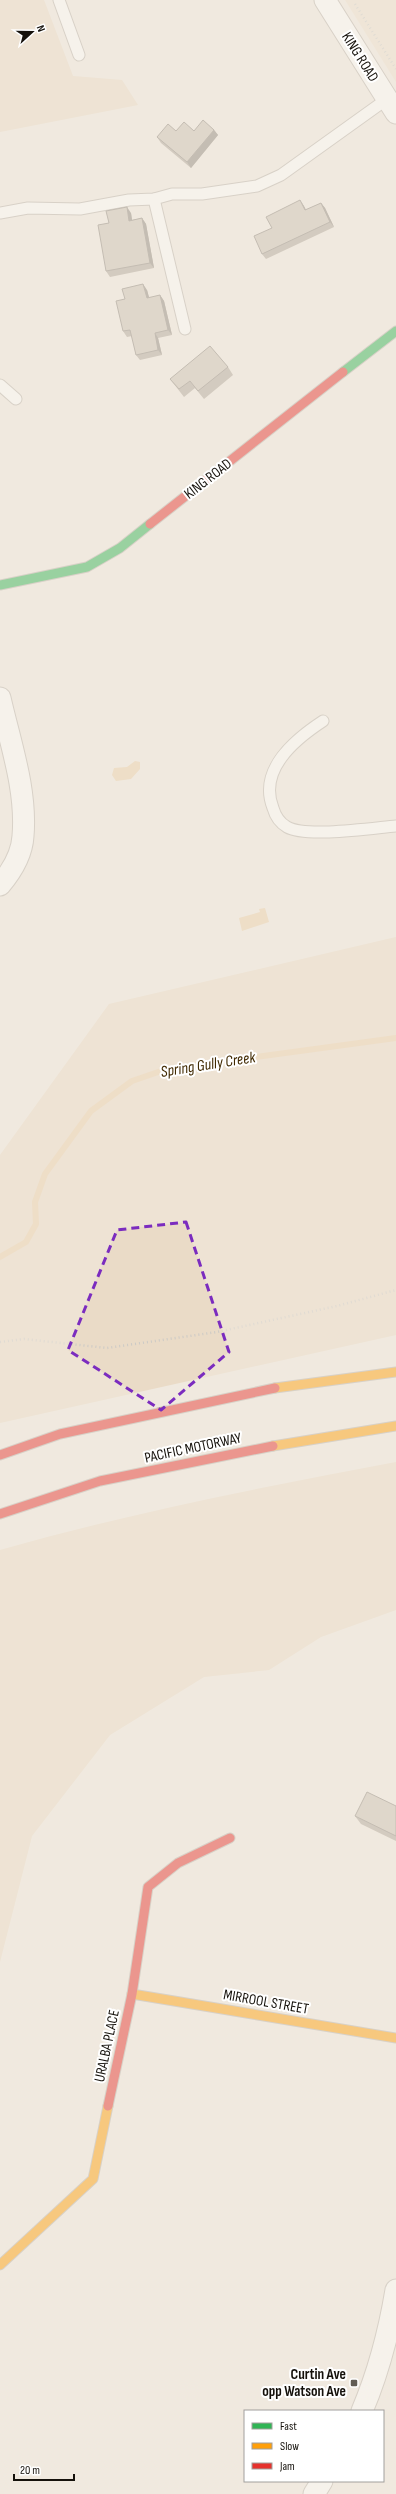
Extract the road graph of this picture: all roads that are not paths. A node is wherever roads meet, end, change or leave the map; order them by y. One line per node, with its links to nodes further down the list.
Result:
1 (59, 0): 3 (lane)
2 (325, 0): 4 (street, KING ROAD)
3 (79, 55)
4 (391, 106): 5 (lane)
5 (154, 199): 6 (lane); 7 (lane)
6 (0, 213)
7 (184, 329)
8 (396, 331): 11 (main road, KING ROAD)
9 (0, 385): 10 (lane)
10 (16, 400)
11 (0, 585)
12 (0, 698): 15 (street)
13 (323, 721): 14 (lane)
14 (396, 826)
15 (0, 885)
16 (396, 1372): 18 (main road)
17 (396, 1426): 19 (main road, PACIFIC MOTORWAY)
18 (0, 1455)
19 (0, 1514)
20 (230, 1838): 21 (main road, URALBA PLACE)
21 (132, 1994): 22 (main road, MIRROOL STREET); 23 (main road, URALBA PLACE)
22 (396, 2038)
23 (0, 2265)
24 (396, 2290): 25 (street)
25 (362, 2410)

